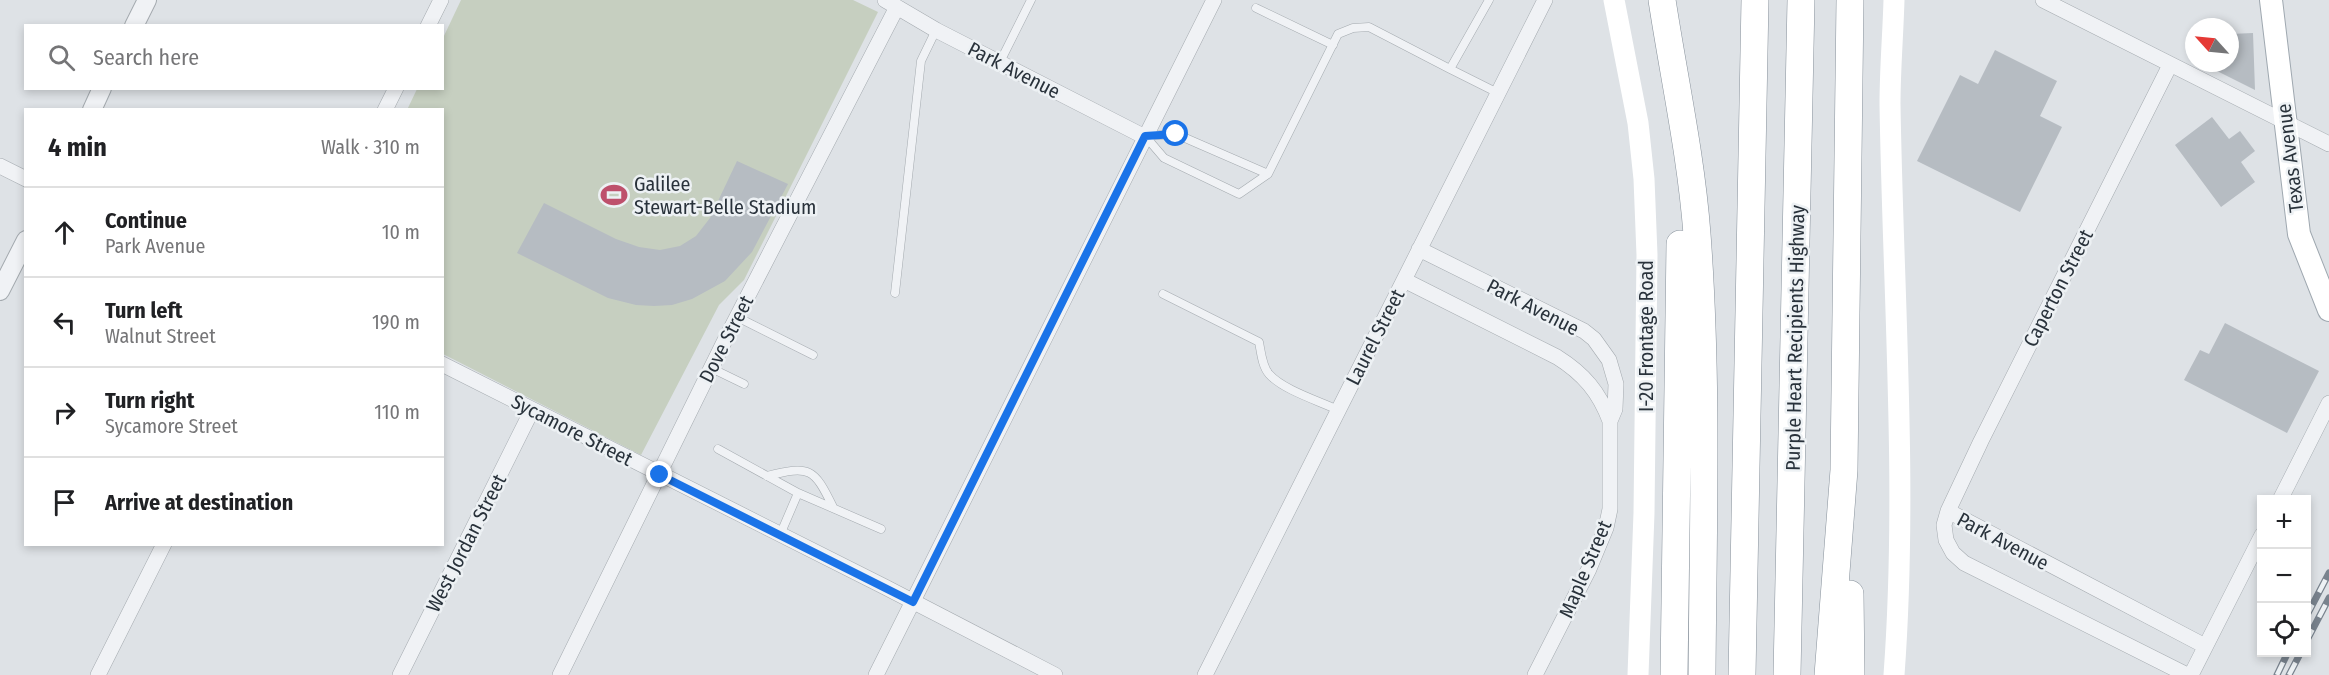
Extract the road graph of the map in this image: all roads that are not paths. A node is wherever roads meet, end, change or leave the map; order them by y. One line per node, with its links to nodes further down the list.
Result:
1 (147, 0): 17 (street)
2 (441, 0): 18 (street)
3 (1031, 0): 22 (lane)
4 (1489, 0): 24 (lane)
5 (1545, 0): 27 (street, Laurel Street)
6 (1614, 0): 73 (main road, I-20 Frontage Road)
7 (1662, 0): 20 (highway)
8 (1755, 0): 76 (highway)
9 (1801, 0): 77 (highway, Purple Heart Recipients Highway)
10 (1850, 0): 53 (highway)
11 (1894, 0): 80 (main road)
12 (2043, 0): 23 (street)
13 (2271, 0): 30 (main road, Texas Avenue)
14 (1209, 2): 31 (street)
15 (891, 3): 19 (street, Park Avenue); 43 (street, Dove Street)
16 (1257, 8): 21 (lane)
17 (135, 24)
18 (429, 24)
19 (936, 30): 22 (street, Park Avenue); 40 (lane)
20 (1668, 42): 74 (highway); 75 (highway)
21 (1333, 45): 24 (lane); 34 (lane)
22 (1000, 62): 31 (street, Park Avenue)
23 (2170, 65): 30 (street); 59 (street, Caperton Street)
24 (1450, 69): 27 (lane)
25 (101, 90): 28 (street)
26 (395, 90): 29 (street)
27 (1498, 93): 37 (street, Laurel Street)
28 (93, 108)
29 (386, 108)
30 (2285, 121): 32 (street); 42 (main road, Texas Avenue)
31 (1145, 136): 34 (lane); 34 (lane, Park Avenue); 64 (street)
32 (2329, 144)
33 (0, 166): 35 (street)
34 (1268, 174)
35 (24, 178)
36 (24, 244): 39 (street)
37 (1419, 249): 38 (street, Laurel Street); 51 (street, Park Avenue)
38 (1404, 280): 50 (street, Laurel Street); 51 (street, Park Avenue)
39 (0, 291)
40 (895, 293)
41 (1163, 294): 50 (lane)
42 (2329, 310)
43 (737, 317): 44 (lane); 46 (street, Dove Street)
44 (813, 355)
45 (444, 365): 49 (street, Sycamore Street)
46 (711, 368): 47 (lane); 54 (street, Dove Street)
47 (744, 384)
48 (2329, 403): 57 (street)
49 (532, 410): 54 (street, Sycamore Street); 67 (street, West Jordan Street)
50 (1338, 411): 71 (street, Laurel Street)
51 (1610, 421): 72 (street, Maple Street)
52 (718, 449): 55 (lane)
53 (1844, 470): 78 (highway); 79 (highway)
54 (660, 475): 61 (street, Sycamore Street); 68 (street, Dove Street)
55 (767, 476): 56 (lane); 58 (lane)
56 (798, 493): 58 (lane); 61 (lane)
57 (2283, 495)
58 (833, 507): 60 (lane)
59 (1948, 511): 65 (street, Park Avenue); 81 (street, Park Avenue)
60 (881, 529)
61 (780, 535): 64 (street, Sycamore Street)
62 (2257, 545): 65 (street)
63 (163, 546): 66 (street)
64 (913, 602): 69 (street); 70 (street, Sycamore Street)
65 (2205, 646): 81 (street)
66 (98, 675)
67 (400, 675)
68 (560, 675)
69 (876, 675)
70 (1055, 675)
71 (1205, 675)
72 (1535, 675)
73 (1638, 675)
74 (1674, 675)
75 (1702, 675)
76 (1743, 675)
77 (1787, 675)
78 (1828, 675)
79 (1851, 675)
80 (1894, 675)
81 (2189, 675)

